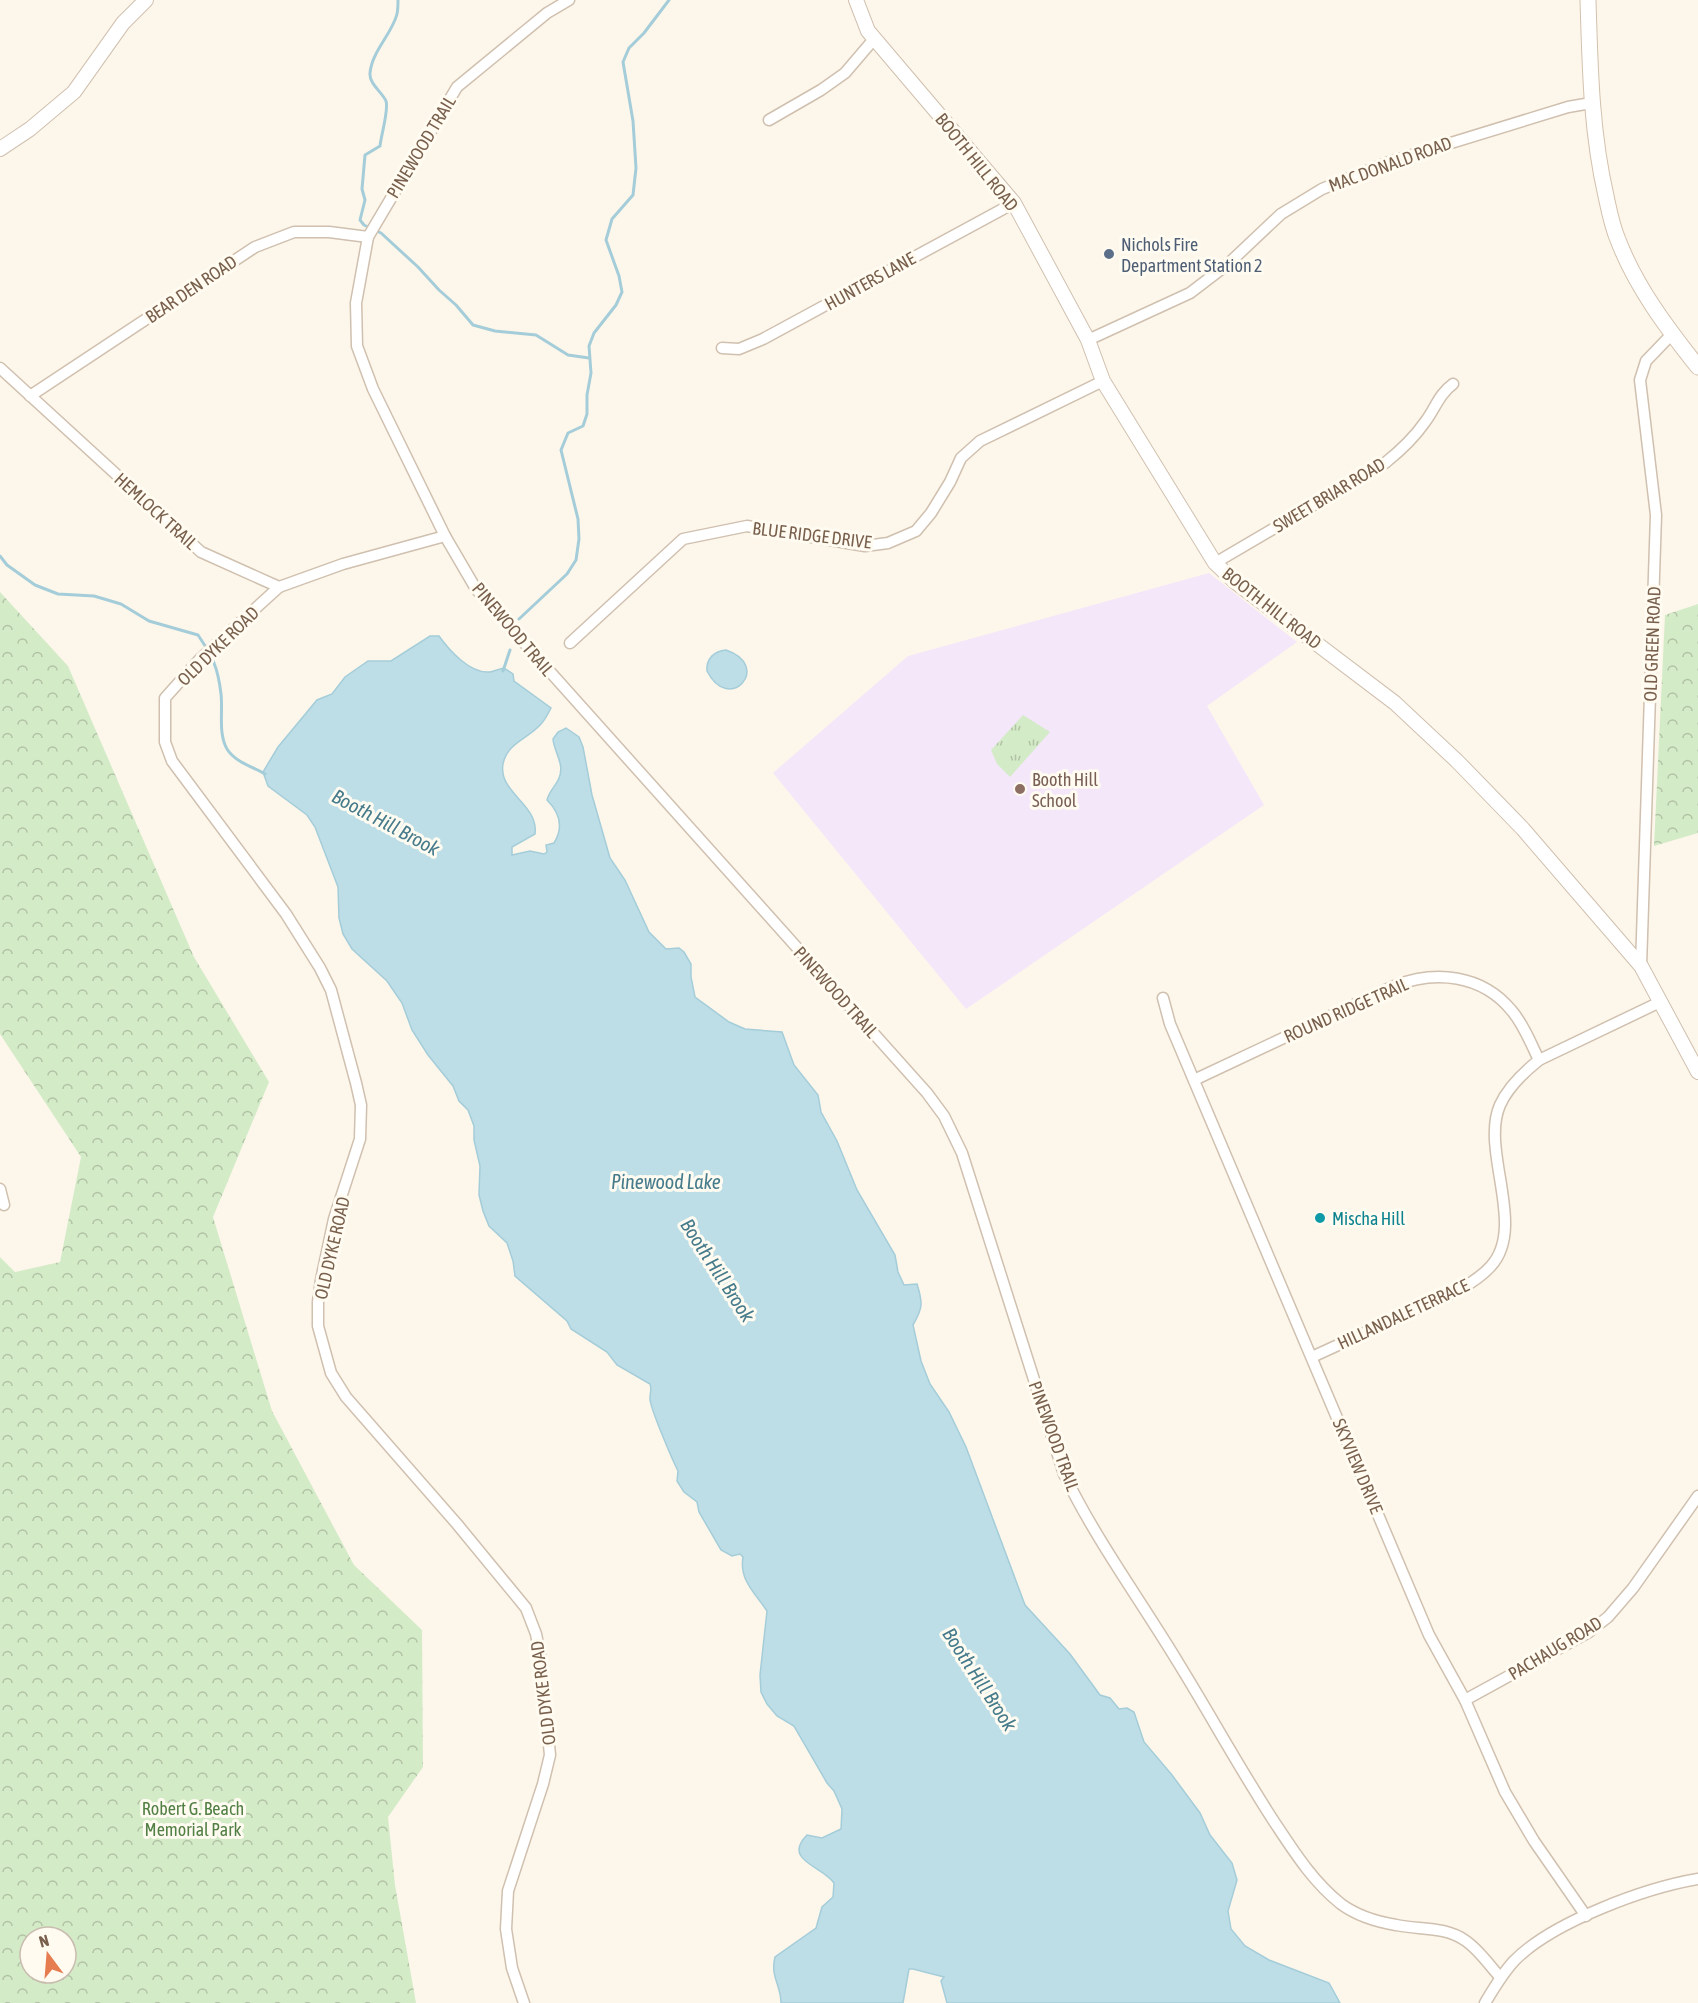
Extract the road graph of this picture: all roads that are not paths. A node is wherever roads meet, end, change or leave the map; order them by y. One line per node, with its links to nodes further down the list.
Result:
1 (146, 0): 8 (street)
2 (569, 0): 10 (street, PINEWOOD TRAIL)
3 (856, 0): 5 (street, BOOTH HILL ROAD)
4 (1588, 0): 6 (main road)
5 (874, 39): 7 (street); 9 (street, BOOTH HILL ROAD)
6 (1591, 104): 11 (main road); 12 (street, MAC DONALD ROAD)
7 (769, 120)
8 (0, 149)
9 (1014, 203): 12 (street, BOOTH HILL ROAD); 13 (street, HUNTERS LANE)
10 (371, 231): 18 (street, BEAR DEN ROAD); 19 (street, PINEWOOD TRAIL)
11 (1672, 334): 14 (main road); 23 (street, OLD GREEN ROAD)
12 (1088, 340): 16 (street, BOOTH HILL ROAD)
13 (722, 348)
14 (1698, 367)
15 (0, 368): 18 (street, HEMLOCK TRAIL)
16 (1104, 381): 20 (street, BOOTH HILL ROAD); 22 (street, BLUE RIDGE DRIVE)
17 (1453, 384): 20 (street, SWEET BRIAR ROAD)
18 (30, 396): 21 (street, HEMLOCK TRAIL)
19 (446, 536): 21 (street); 36 (street, PINEWOOD TRAIL)
20 (1215, 563): 23 (street, BOOTH HILL ROAD)
21 (279, 587): 37 (street, OLD DYKE ROAD)
22 (570, 644)
23 (1641, 966): 25 (street, BOOTH HILL ROAD)
24 (1163, 998): 28 (street, SKYVIEW DRIVE)
25 (1660, 1002): 26 (street, HILLANDALE TERRACE); 27 (street, BOOTH HILL ROAD)
26 (1539, 1060): 28 (street, ROUND RIDGE TRAIL); 31 (street, HILLANDALE TERRACE)
27 (1698, 1072)
28 (1194, 1080): 31 (street, SKYVIEW DRIVE)
29 (0, 1189): 30 (street)
30 (4, 1205)
31 (1312, 1357): 33 (street, SKYVIEW DRIVE)
32 (1698, 1496): 33 (street, PACHAUG ROAD)
33 (1465, 1700): 35 (street, SKYVIEW DRIVE)
34 (1698, 1879): 35 (street)
35 (1586, 1916): 36 (street)
36 (1500, 1977): 38 (street)
37 (524, 2003)
38 (1485, 2003)

